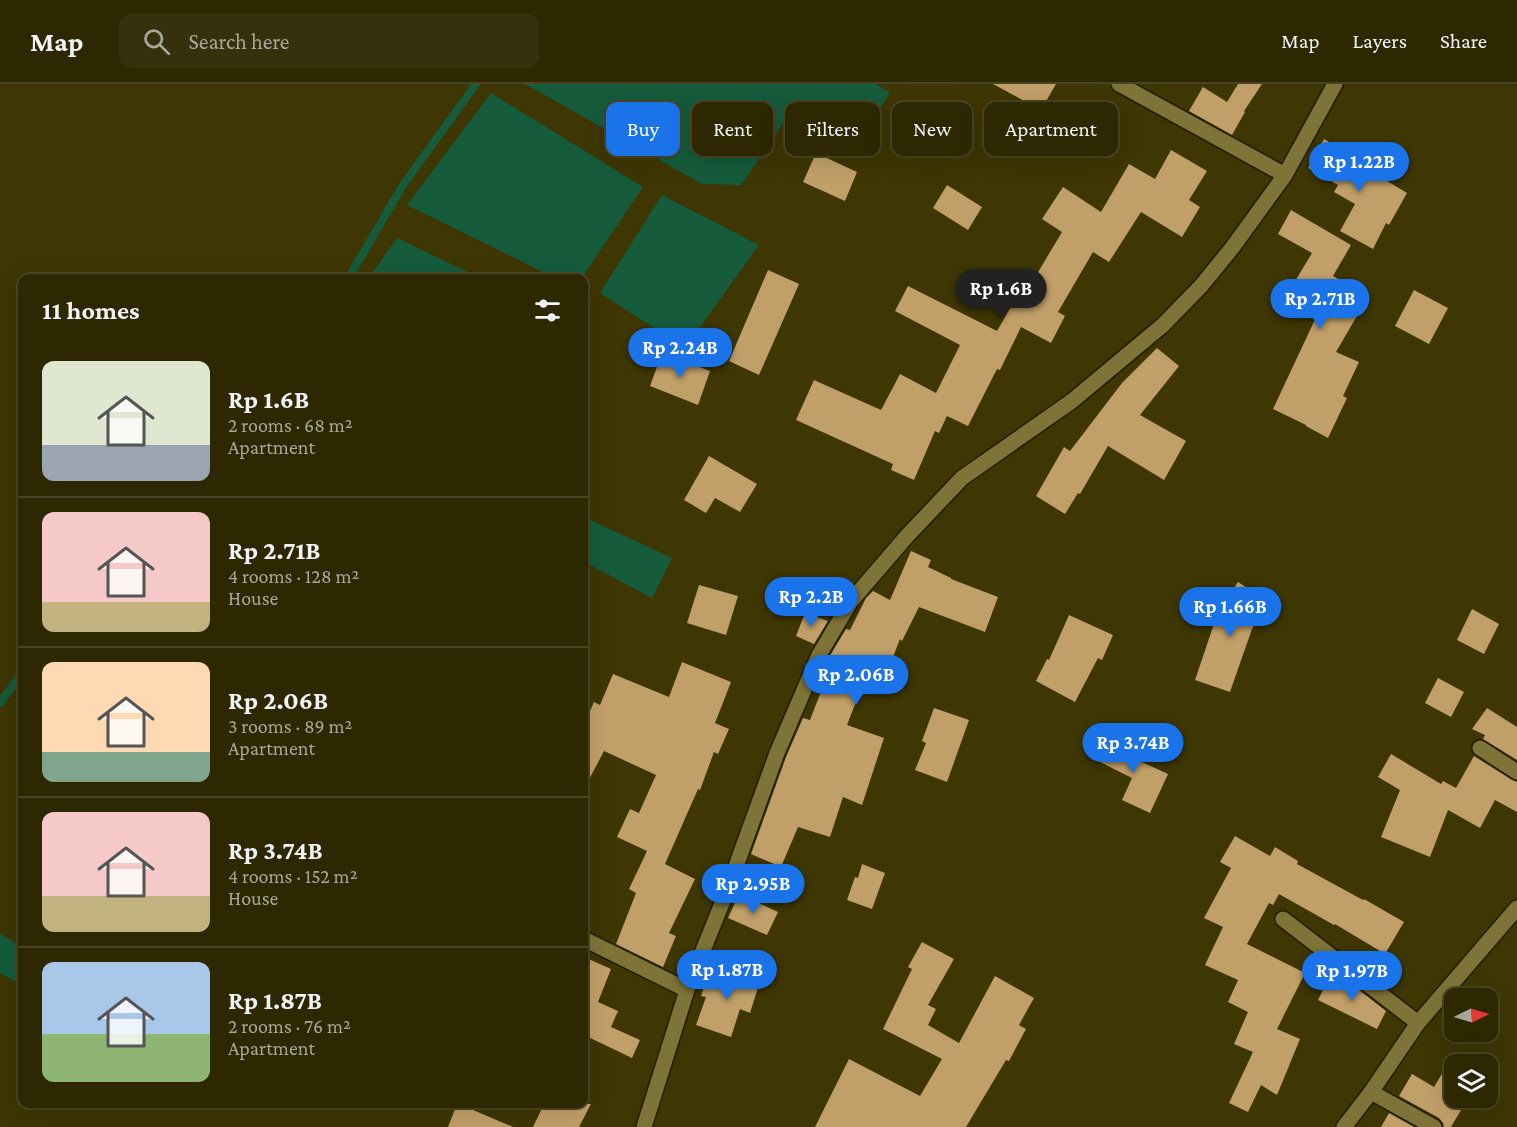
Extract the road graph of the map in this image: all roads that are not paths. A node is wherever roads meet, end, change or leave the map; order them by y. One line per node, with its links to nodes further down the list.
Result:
1 (1119, 84): 3 (street)
2 (1335, 84): 3 (street)
3 (1285, 175): 9 (street)
4 (1480, 748): 5 (street)
5 (1517, 772)
6 (1517, 908): 10 (street)
7 (1283, 919): 10 (street)
8 (588, 941): 9 (street)
9 (687, 990): 12 (street)
10 (1418, 1023): 11 (street)
11 (1371, 1092): 13 (street); 14 (street)
12 (644, 1127)
13 (1344, 1127)
14 (1434, 1127)

